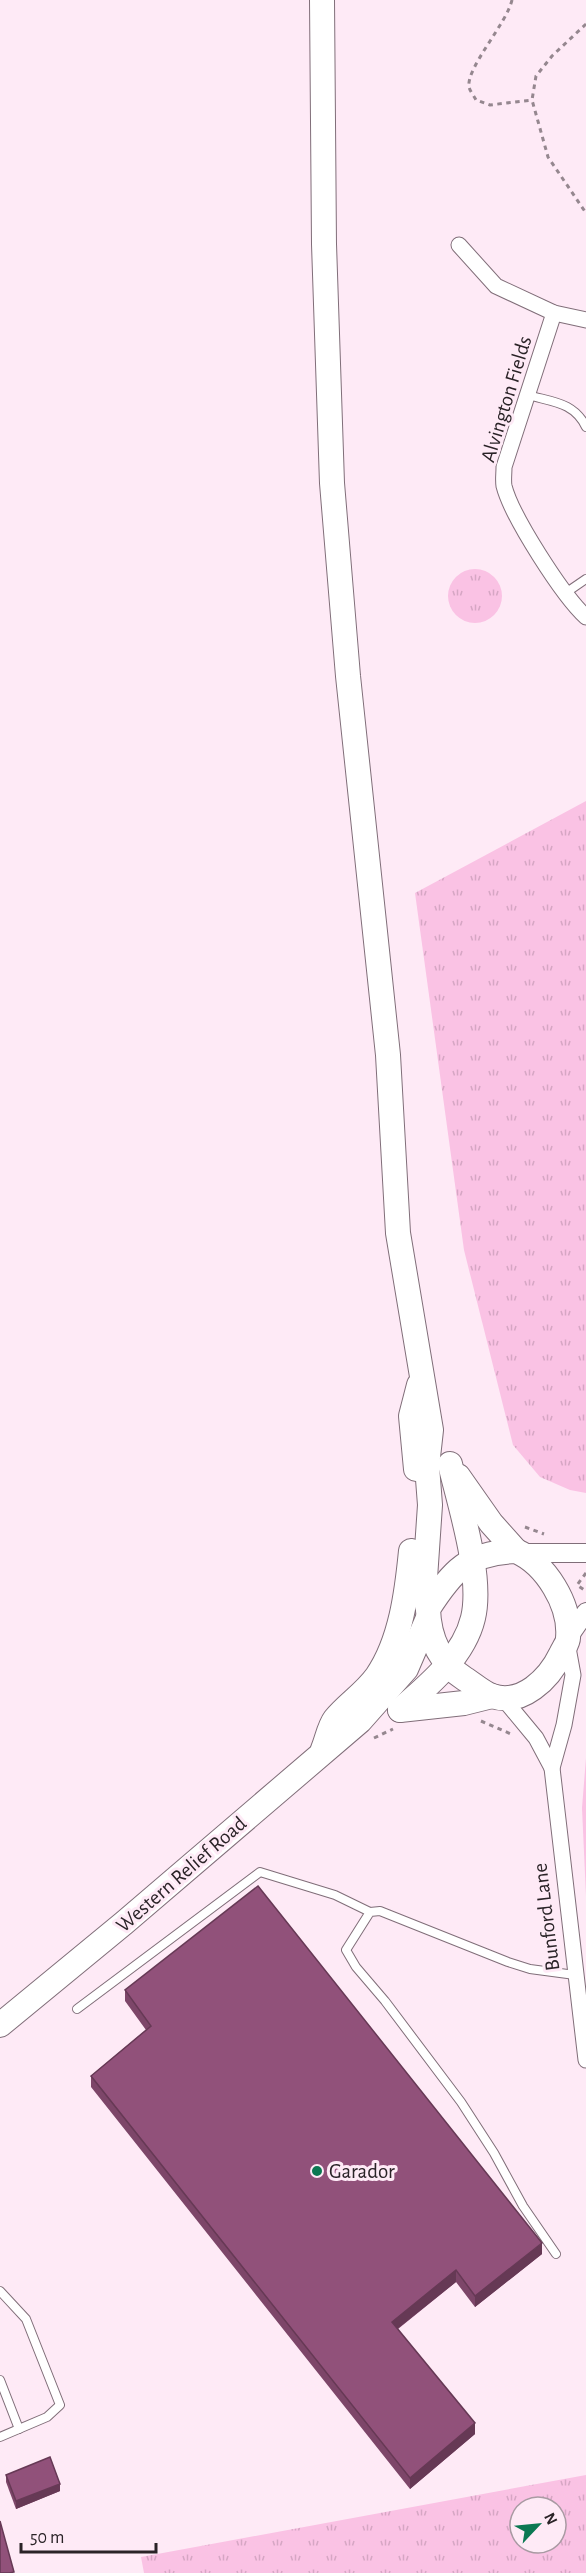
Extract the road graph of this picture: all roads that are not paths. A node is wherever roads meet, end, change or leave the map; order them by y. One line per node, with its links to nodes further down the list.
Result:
1 (322, 0): 10 (highway)
2 (459, 245): 3 (street)
3 (554, 313): 4 (street); 5 (street, Alvington Fields)
4 (586, 320)
5 (528, 395): 6 (lane); 8 (street, Alvington Fields)
6 (586, 428)
7 (586, 579): 8 (lane)
8 (567, 592): 9 (street, Alvington Fields)
9 (586, 617)
10 (421, 1375): 11 (highway); 23 (highway)
11 (430, 1430): 12 (highway); 17 (highway)
12 (450, 1464): 13 (highway); 15 (highway)
13 (519, 1552): 14 (street); 15 (highway); 18 (highway)
14 (586, 1553)
15 (472, 1560): 17 (highway, Western Relief Road); 19 (highway)
16 (586, 1612): 18 (street)
17 (428, 1614): 19 (highway); 22 (highway, Western Relief Road)
18 (568, 1640): 20 (highway, Western Relief Road); 24 (street, Bunford Lane)
19 (447, 1665): 20 (highway); 21 (highway)
20 (497, 1696): 21 (highway, Western Relief Road); 24 (street, Bunford Lane)
21 (401, 1717): 22 (highway, Western Relief Road)
22 (364, 1732): 23 (highway, Western Relief Road)
23 (322, 1752): 28 (highway, Western Relief Road)
24 (552, 1768): 26 (street, Bunford Lane)
25 (370, 1912): 26 (lane); 27 (lane); 30 (lane)
26 (575, 1975): 29 (street, Bunford Lane)
27 (77, 2009)
28 (0, 2025)
29 (586, 2060)
30 (556, 2254)
31 (0, 2291): 33 (lane)
32 (0, 2380): 33 (lane)
33 (19, 2428): 34 (lane)
34 (0, 2437)

